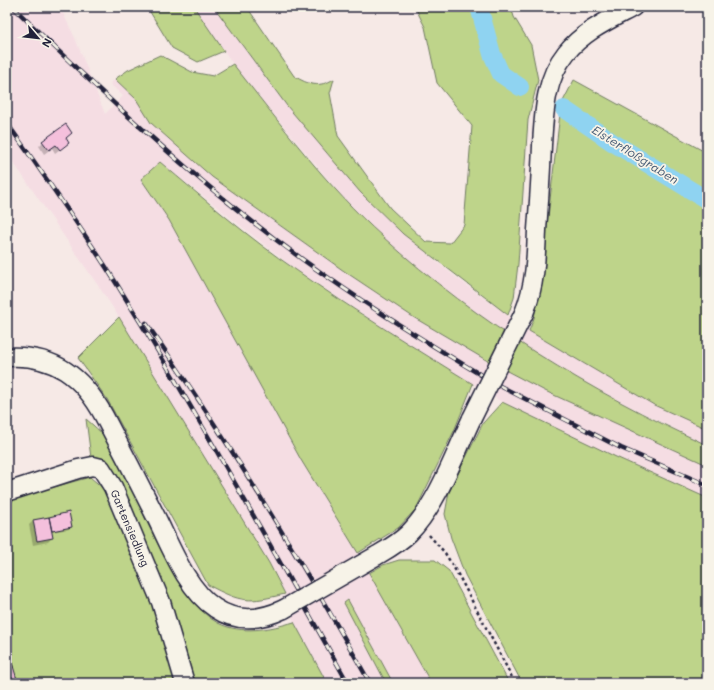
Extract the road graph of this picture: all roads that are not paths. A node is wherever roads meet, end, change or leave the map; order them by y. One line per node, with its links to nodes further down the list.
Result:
1 (633, 7): 2 (street, bridge)
2 (7, 357)
3 (7, 492): 4 (street, Gartensiedlung)
4 (185, 683)

